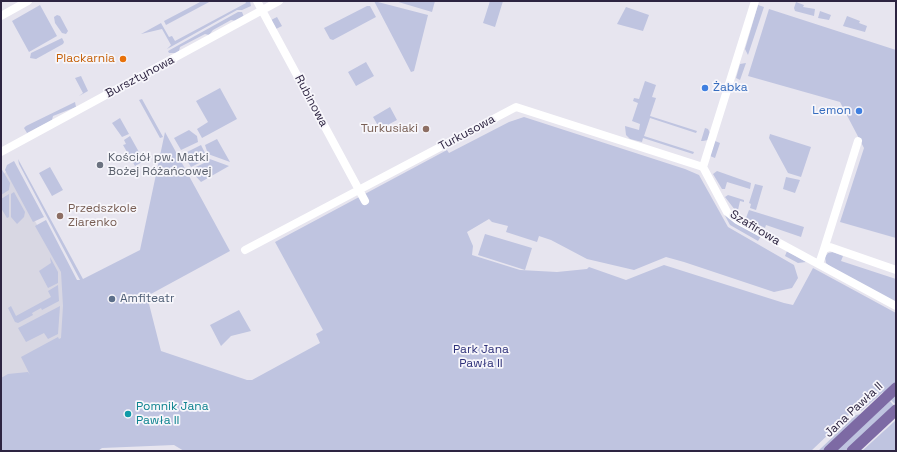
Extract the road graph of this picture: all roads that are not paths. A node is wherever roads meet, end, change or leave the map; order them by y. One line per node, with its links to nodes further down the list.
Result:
1 (28, 1): 6 (street)
2 (256, 1): 5 (street, Rubinowa)
3 (279, 1): 5 (street, Bursztynowa)
4 (756, 1): 9 (street)
5 (262, 10): 8 (street, Bursztynowa); 10 (street, Rubinowa)
6 (1, 16)
7 (858, 141): 12 (street)
8 (1, 152)
9 (703, 167): 10 (street, Turkusowa); 14 (street, Szafirowa)
10 (359, 190): 11 (street, Rubinowa); 13 (street, Turkusowa)
11 (364, 201)
12 (824, 249): 14 (street); 15 (street)
13 (245, 250)
14 (819, 264): 16 (street, Szafirowa)
15 (896, 270)
16 (896, 306)
17 (896, 388): 19 (main road, Jana Pawła II)
18 (896, 410): 20 (main road)
19 (829, 451)
20 (852, 451)

